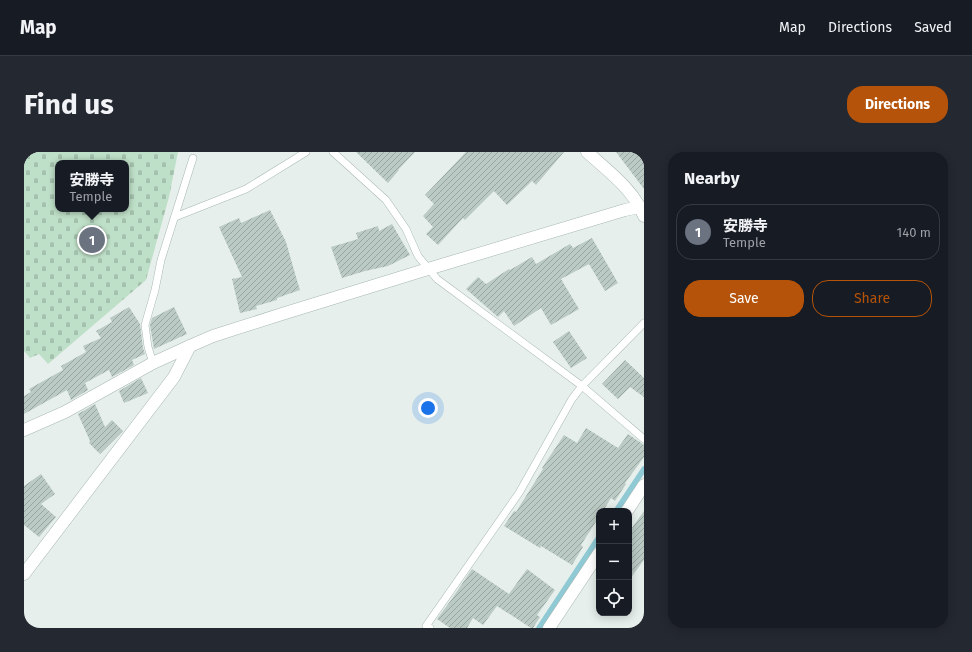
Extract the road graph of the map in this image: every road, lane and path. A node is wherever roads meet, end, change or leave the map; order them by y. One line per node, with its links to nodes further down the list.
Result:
1 (306, 152): 6 (lane)
2 (333, 152): 7 (lane)
3 (587, 152): 5 (street)
4 (193, 158): 6 (lane)
5 (643, 210): 7 (street)
6 (175, 217): 10 (lane)
7 (428, 269): 9 (street); 11 (lane)
8 (644, 323): 11 (lane)
9 (190, 346): 10 (street); 17 (street)
10 (153, 363): 12 (street)
11 (582, 386): 13 (lane); 18 (lane)
12 (24, 430)
13 (644, 439)
14 (644, 485): 15 (street)
15 (629, 508)
16 (596, 558): 19 (street)
17 (24, 574)
18 (430, 628)
19 (549, 628)

